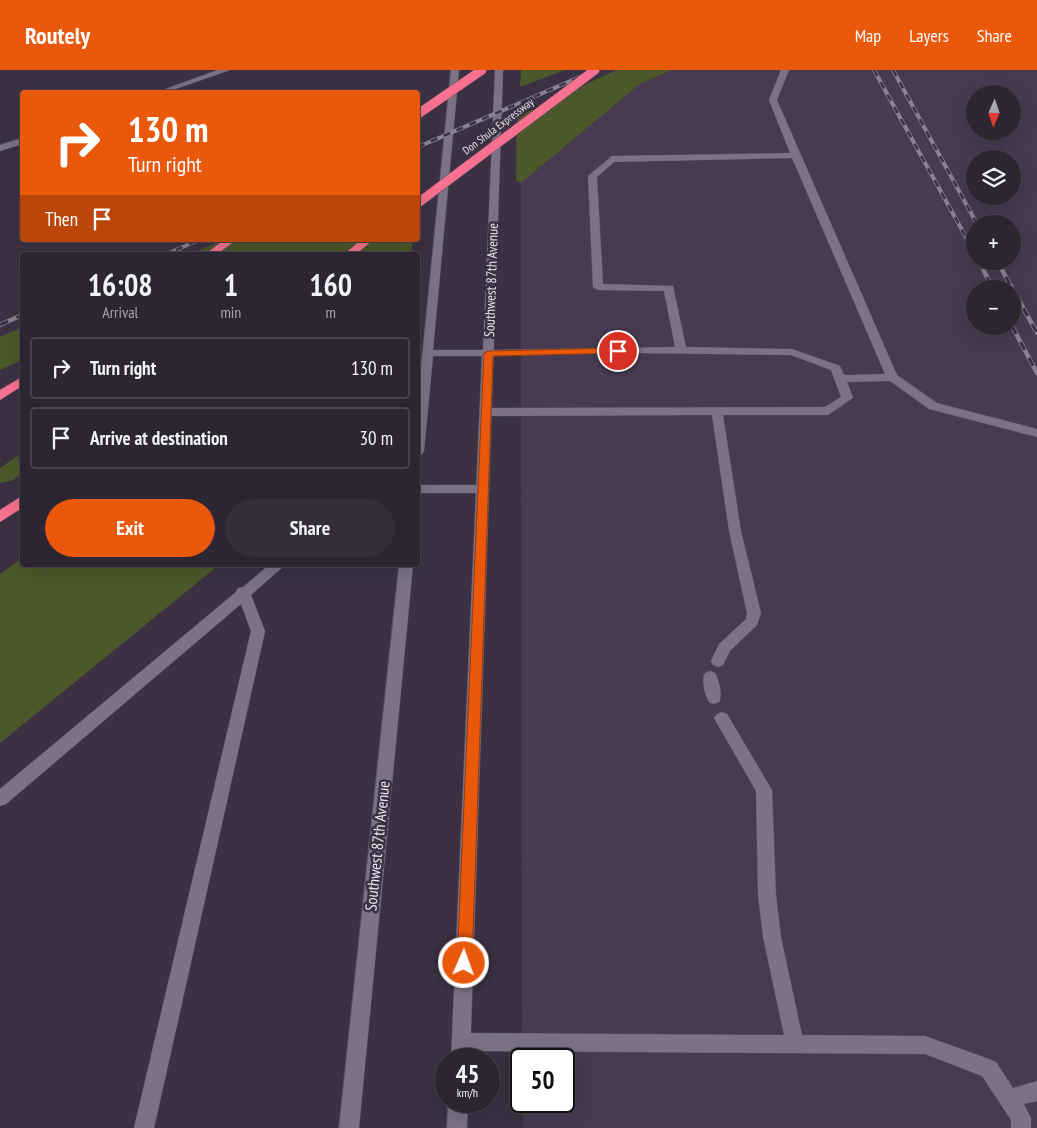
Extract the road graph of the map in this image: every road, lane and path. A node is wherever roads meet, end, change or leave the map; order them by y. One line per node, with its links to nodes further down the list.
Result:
1 (226, 70): 7 (main road)
2 (455, 70): 18 (main road)
3 (482, 70): 8 (highway, bridge)
4 (499, 70): 19 (main road, Southwest 87th Avenue)
5 (595, 70): 12 (highway, Don Shula Expressway, bridge)
6 (785, 70): 11 (main road)
7 (167, 90)
8 (420, 113)
9 (20, 142): 10 (main road)
10 (0, 148)
11 (795, 155): 17 (main road); 20 (main road)
12 (420, 201)
13 (228, 242): 15 (highway)
14 (365, 242): 16 (highway)
15 (213, 252)
16 (352, 252)
17 (681, 351): 19 (main road); 21 (main road)
18 (428, 353): 19 (main road); 26 (main road)
19 (489, 353): 24 (main road, Southwest 87th Avenue)
20 (892, 377): 21 (main road); 27 (main road)
21 (840, 379): 25 (main road)
22 (20, 382): 23 (highway)
23 (0, 396)
24 (486, 412): 25 (main road); 29 (main road, Southwest 87th Avenue)
25 (716, 412): 35 (main road)
26 (420, 431)
27 (1037, 433)
28 (420, 489): 29 (main road)
29 (484, 489): 41 (main road, Southwest 87th Avenue)
30 (20, 502): 31 (highway)
31 (0, 517)
32 (275, 567): 34 (main road)
33 (406, 567): 47 (main road, Southwest 87th Avenue)
34 (243, 592): 39 (main road); 46 (main road)
35 (718, 661)
36 (710, 677): 37 (main road)
37 (714, 698)
38 (722, 718): 40 (main road)
39 (0, 799)
40 (795, 1044): 42 (main road); 44 (main road)
41 (461, 1048)
42 (500, 1049)
43 (1037, 1091): 44 (main road)
44 (1008, 1099): 49 (main road)
45 (458, 1113): 48 (main road)
46 (144, 1128)
47 (349, 1128)
48 (457, 1128)
49 (1021, 1128)

